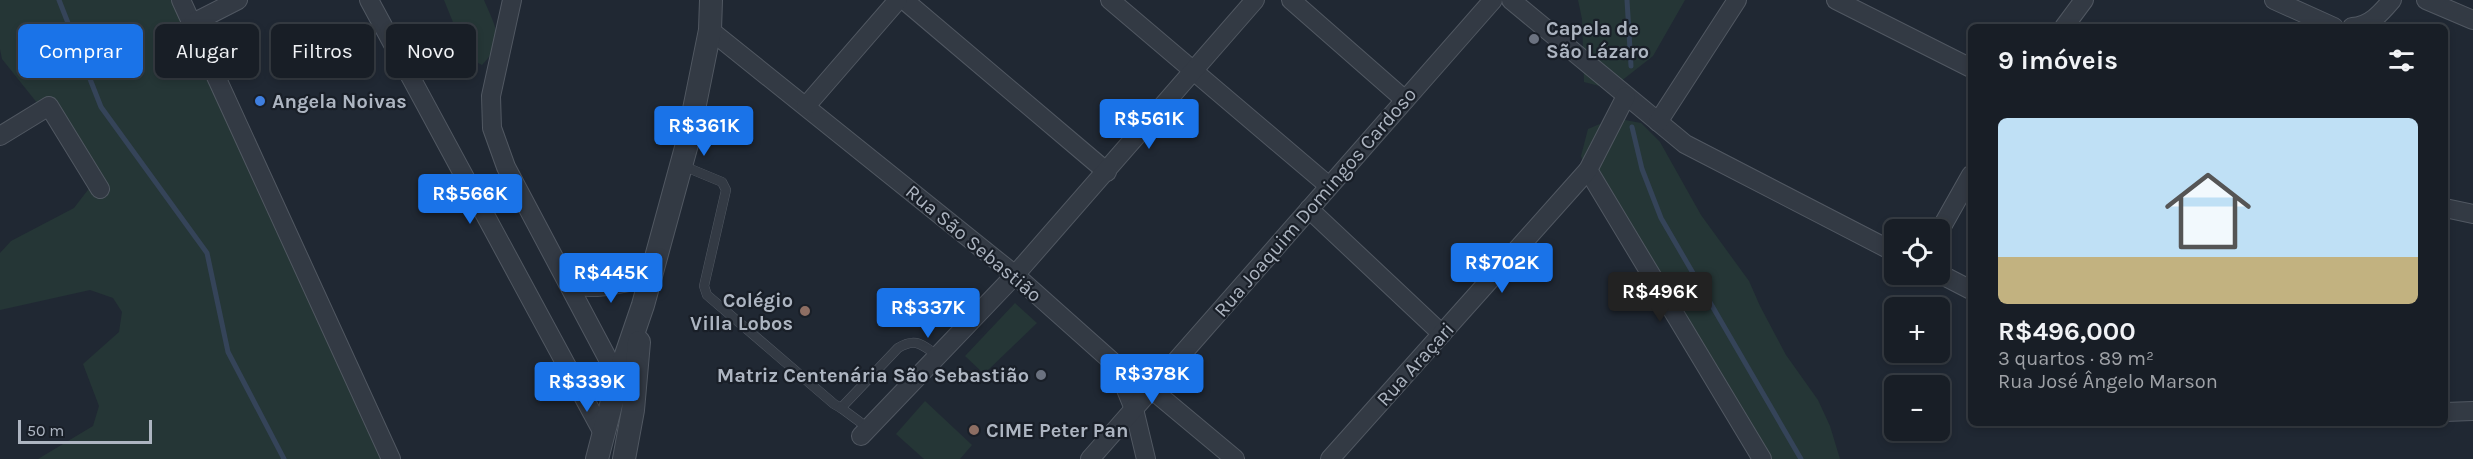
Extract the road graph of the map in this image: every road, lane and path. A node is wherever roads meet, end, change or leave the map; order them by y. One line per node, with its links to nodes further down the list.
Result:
1 (181, 0): 20 (street)
2 (238, 0): 20 (street)
3 (369, 0): 60 (street)
4 (512, 0): 46 (street)
5 (711, 0): 24 (street)
6 (898, 0): 29 (street)
7 (904, 0): 34 (street)
8 (1110, 0): 26 (street)
9 (1254, 0): 26 (street)
10 (1291, 0): 28 (street)
11 (1493, 0): 28 (street, Rua Joaquim Domingos Cardoso)
12 (1511, 0): 27 (street)
13 (1737, 0): 30 (street)
14 (2084, 0): 21 (street)
15 (2274, 0): 22 (street)
16 (2392, 0): 23 (street)
17 (2426, 0): 19 (street)
18 (1846, 2): 25 (street)
19 (2473, 20)
20 (193, 23): 61 (street)
21 (2066, 24)
22 (2327, 24)
23 (2364, 24)
24 (710, 30): 29 (street, Rua São Sebastião); 32 (street)
25 (1968, 66)
26 (1193, 71): 34 (street); 36 (street)
27 (1626, 96): 30 (street); 33 (street, Rua Araçari)
28 (1406, 100): 36 (street, Rua Joaquim Domingos Cardoso)
29 (806, 106): 43 (street, Rua São Sebastião)
30 (1658, 122): 42 (street)
31 (0, 136): 37 (street)
32 (681, 165): 44 (street); 54 (lane)
33 (1588, 170): 49 (street, Rua Araçari); 68 (street)
34 (1107, 172): 43 (street)
35 (1968, 179): 41 (street)
36 (1329, 186): 38 (street, Rua Joaquim Domingos Cardoso)
37 (100, 189)
38 (1309, 209): 49 (street); 53 (street, Rua Joaquim Domingos Cardoso)
39 (2448, 209): 40 (street)
40 (2473, 214)
41 (1946, 219)
42 (1884, 247)
43 (1015, 275): 50 (street); 51 (street, Rua São Sebastião)
44 (651, 277): 46 (street); 48 (street)
45 (1950, 279): 47 (street)
46 (570, 285): 52 (street)
47 (1968, 288)
48 (643, 305): 52 (street); 56 (street)
49 (1442, 334): 67 (street, Rua Araçari)
50 (937, 355): 54 (lane); 59 (street)
51 (1116, 365): 53 (street, Rua São Sebastião); 55 (street)
52 (618, 378): 56 (street); 60 (street)
53 (1150, 388): 55 (street, Rua Joaquim Domingos Cardoso); 66 (street, Rua São Sebastião)
54 (841, 408): 59 (lane)
55 (1134, 409): 64 (street, Rua Joaquim Domingos Cardoso); 65 (street)
56 (633, 411): 63 (street)
57 (2473, 411): 58 (street)
58 (2448, 412)
59 (865, 432)
60 (603, 434): 62 (street)
61 (391, 459)
62 (597, 459)
63 (624, 459)
64 (1090, 459)
65 (1146, 459)
66 (1235, 459)
67 (1330, 459)
68 (1762, 459)

